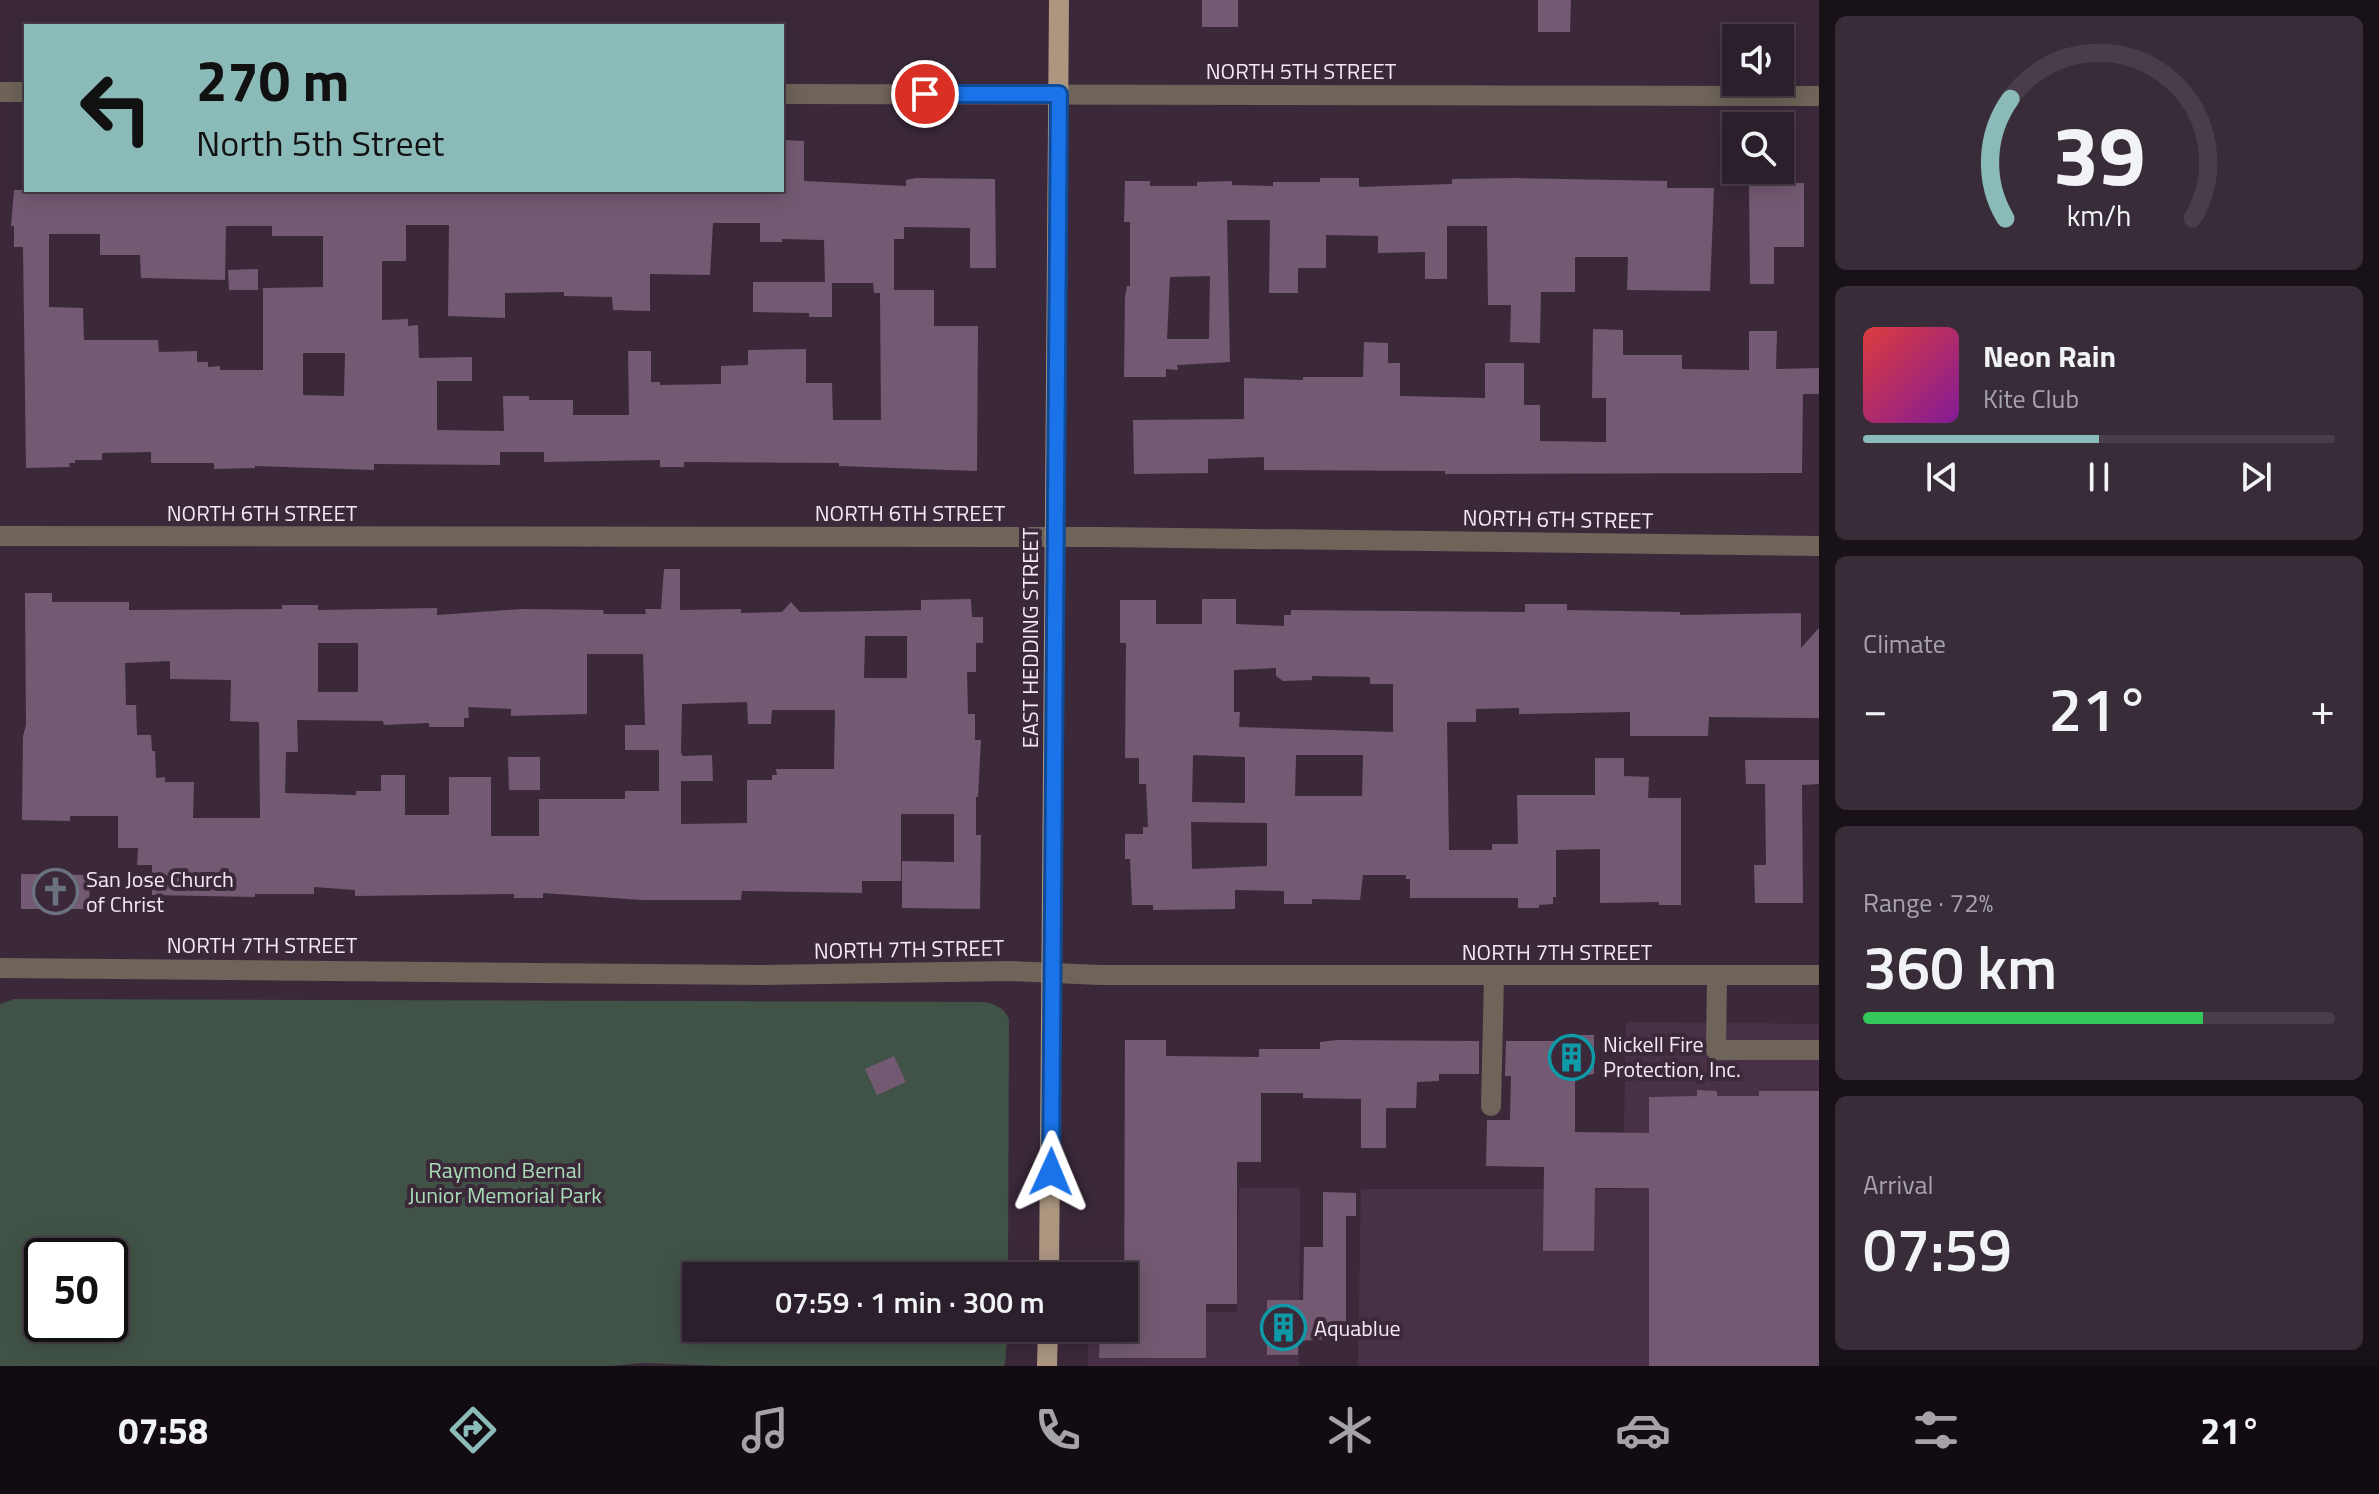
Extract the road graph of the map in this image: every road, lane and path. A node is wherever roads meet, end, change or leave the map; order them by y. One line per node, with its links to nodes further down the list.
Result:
1 (1059, 0): 5 (main road, EAST HEDDING STREET)
2 (0, 92): 3 (street)
3 (24, 92)
4 (784, 94): 5 (street, NORTH 5TH STREET)
5 (1059, 94): 6 (street, NORTH 5TH STREET); 8 (main road, EAST HEDDING STREET)
6 (1819, 96)
7 (0, 536): 8 (street, NORTH 6TH STREET)
8 (1055, 537): 9 (street, NORTH 6TH STREET); 11 (main road, EAST HEDDING STREET)
9 (1819, 546)
10 (0, 968): 11 (street, NORTH 7TH STREET)
11 (1052, 974): 14 (street, NORTH 7TH STREET); 17 (main road, EAST HEDDING STREET)
12 (1717, 975): 13 (street, NORTH 7TH STREET); 14 (street, NORTH 7TH STREET); 15 (street)
13 (1819, 975)
14 (1494, 976): 16 (street)
15 (1819, 1050)
16 (1491, 1106)
17 (1049, 1262)
18 (1048, 1342): 19 (main road)
19 (1047, 1366)

